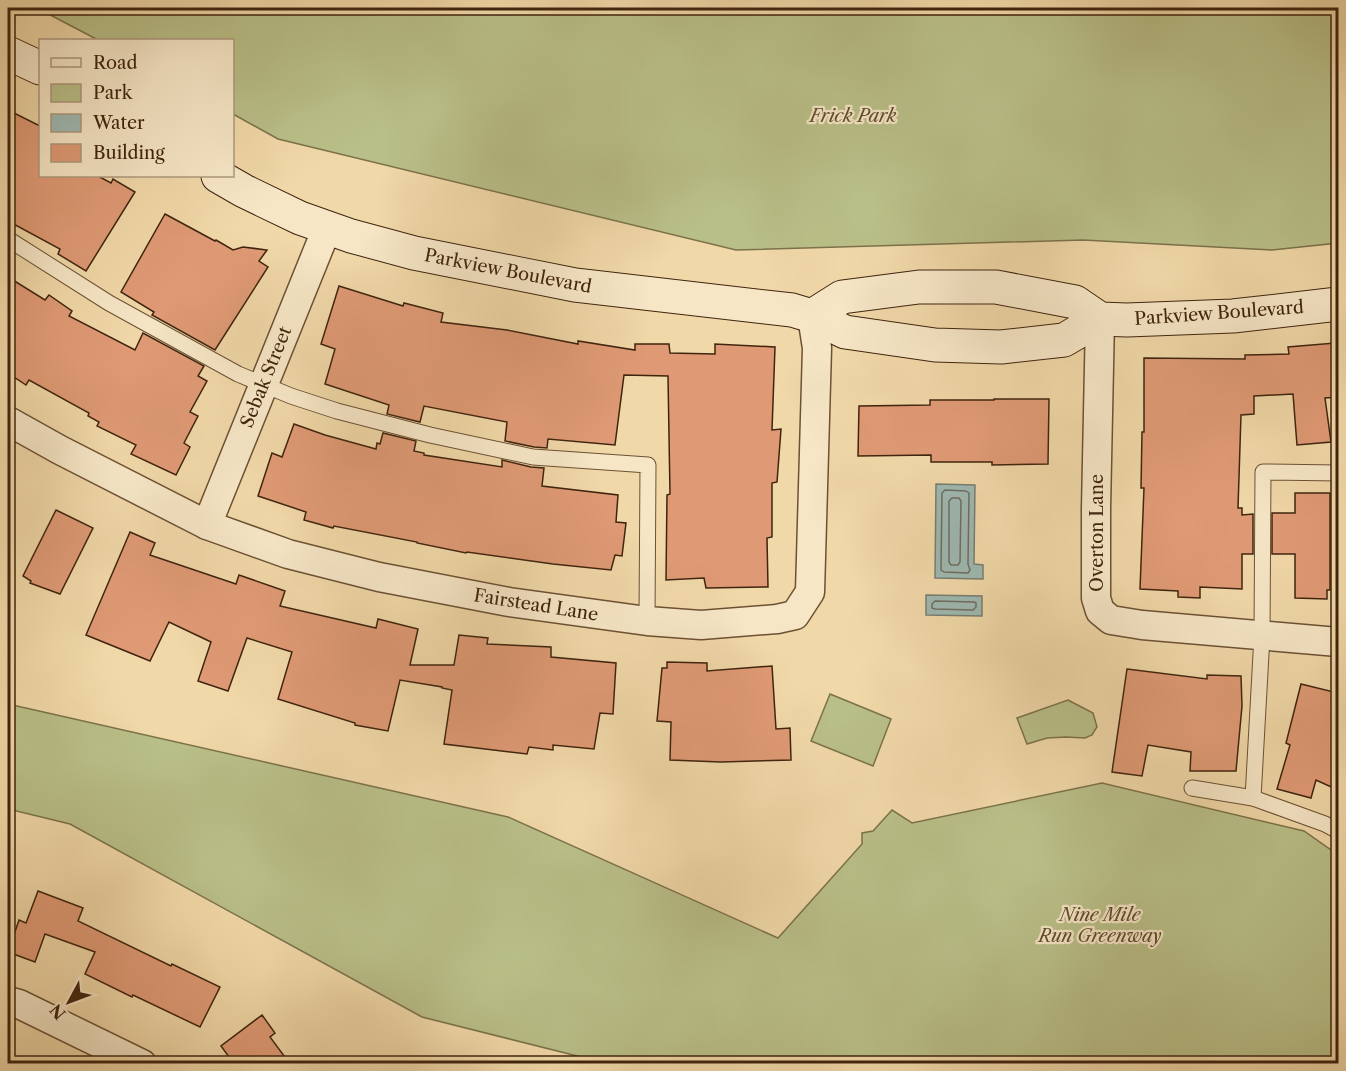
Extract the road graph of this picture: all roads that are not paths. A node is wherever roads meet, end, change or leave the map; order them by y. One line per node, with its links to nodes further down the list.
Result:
1 (8, 53): 2 (street)
2 (39, 68)
3 (220, 177): 4 (street, Parkview Boulevard)
4 (327, 228): 7 (street, Parkview Boulevard); 9 (street, Sebak Street)
5 (8, 239): 9 (lane)
6 (1338, 304): 8 (street, Parkview Boulevard)
7 (812, 316): 8 (street, Parkview Boulevard); 8 (street); 13 (street, Fairstead Lane)
8 (1100, 319): 14 (street, Overton Lane)
9 (264, 384): 12 (street, Sebak Street); 13 (lane)
10 (8, 421): 12 (street, Fairstead Lane)
11 (1338, 472): 14 (lane)
12 (207, 525): 13 (street, Fairstead Lane)
13 (647, 621)
14 (1262, 636): 15 (street, Overton Lane); 17 (lane)
15 (1338, 642)
16 (1192, 788): 17 (lane)
17 (1253, 798): 18 (lane)
18 (1338, 831)
19 (8, 1001): 20 (street)
20 (142, 1064)

